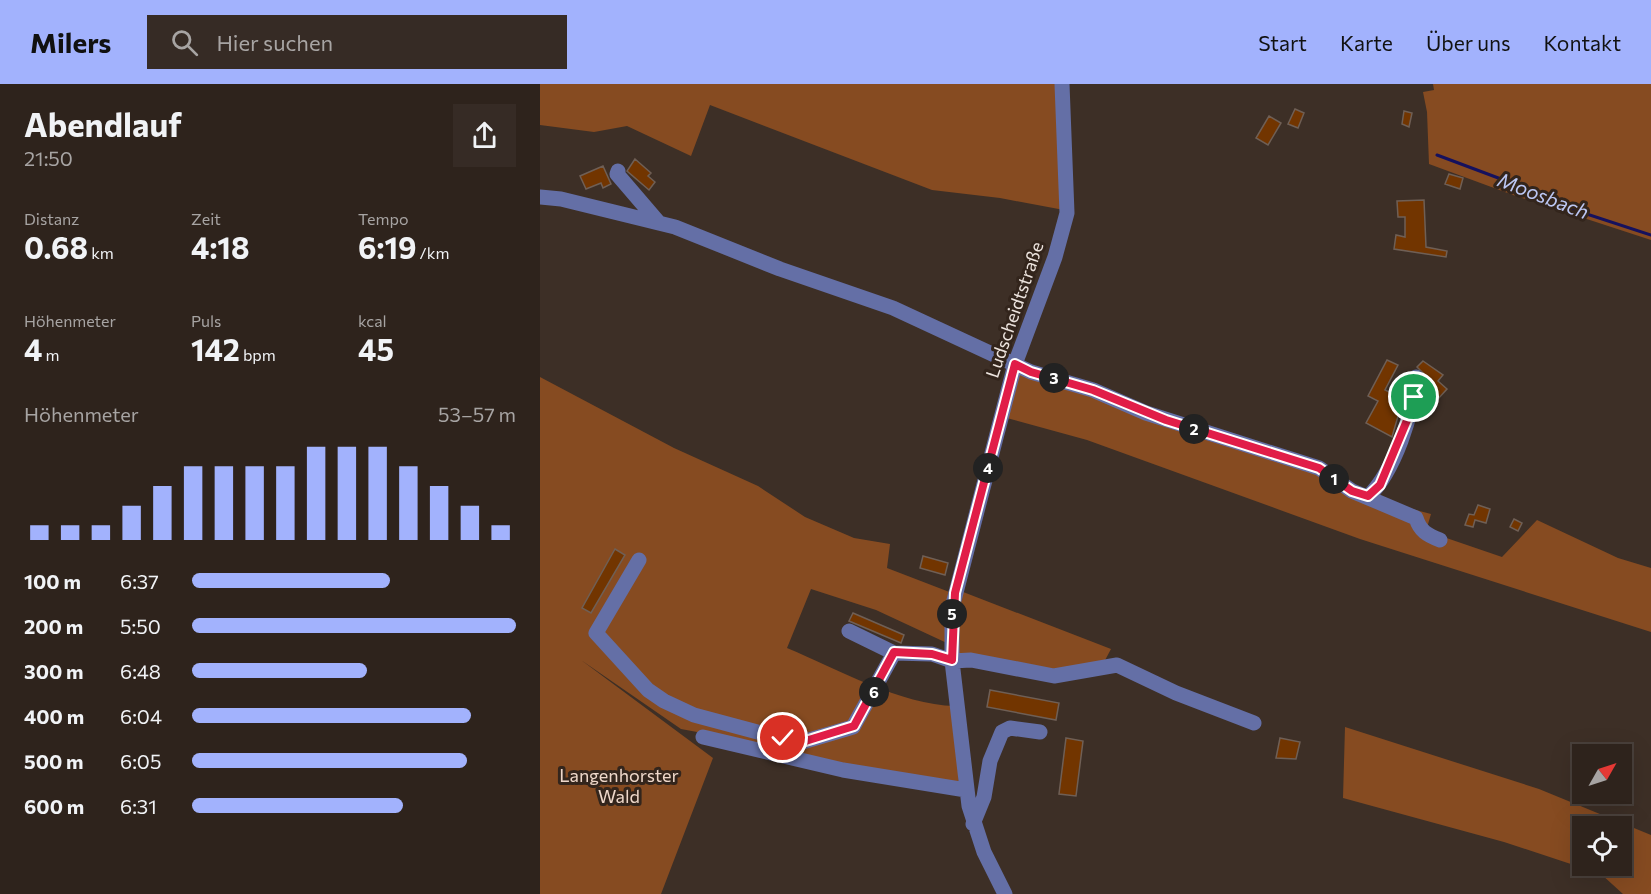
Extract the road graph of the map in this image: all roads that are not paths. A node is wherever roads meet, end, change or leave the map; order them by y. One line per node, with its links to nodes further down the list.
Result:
1 (1062, 84): 5 (street, Ludscheidtstraße)
2 (618, 171): 4 (street)
3 (540, 197): 4 (street)
4 (658, 223): 5 (street)
5 (1015, 364): 7 (street); 12 (street, Ludscheidtstraße)
6 (1416, 377): 7 (street)
7 (1368, 496): 8 (street)
8 (1440, 540)
9 (639, 560): 11 (street)
10 (849, 632): 11 (street)
11 (894, 652): 12 (street)
12 (952, 660): 13 (street); 16 (street, Ludscheidtstraße)
13 (1254, 723)
14 (1040, 732): 17 (street)
15 (703, 737): 16 (street)
16 (966, 790): 17 (street, Ludscheidtstraße)
17 (973, 824): 18 (street, Ludscheidtstraße)
18 (1005, 894)

